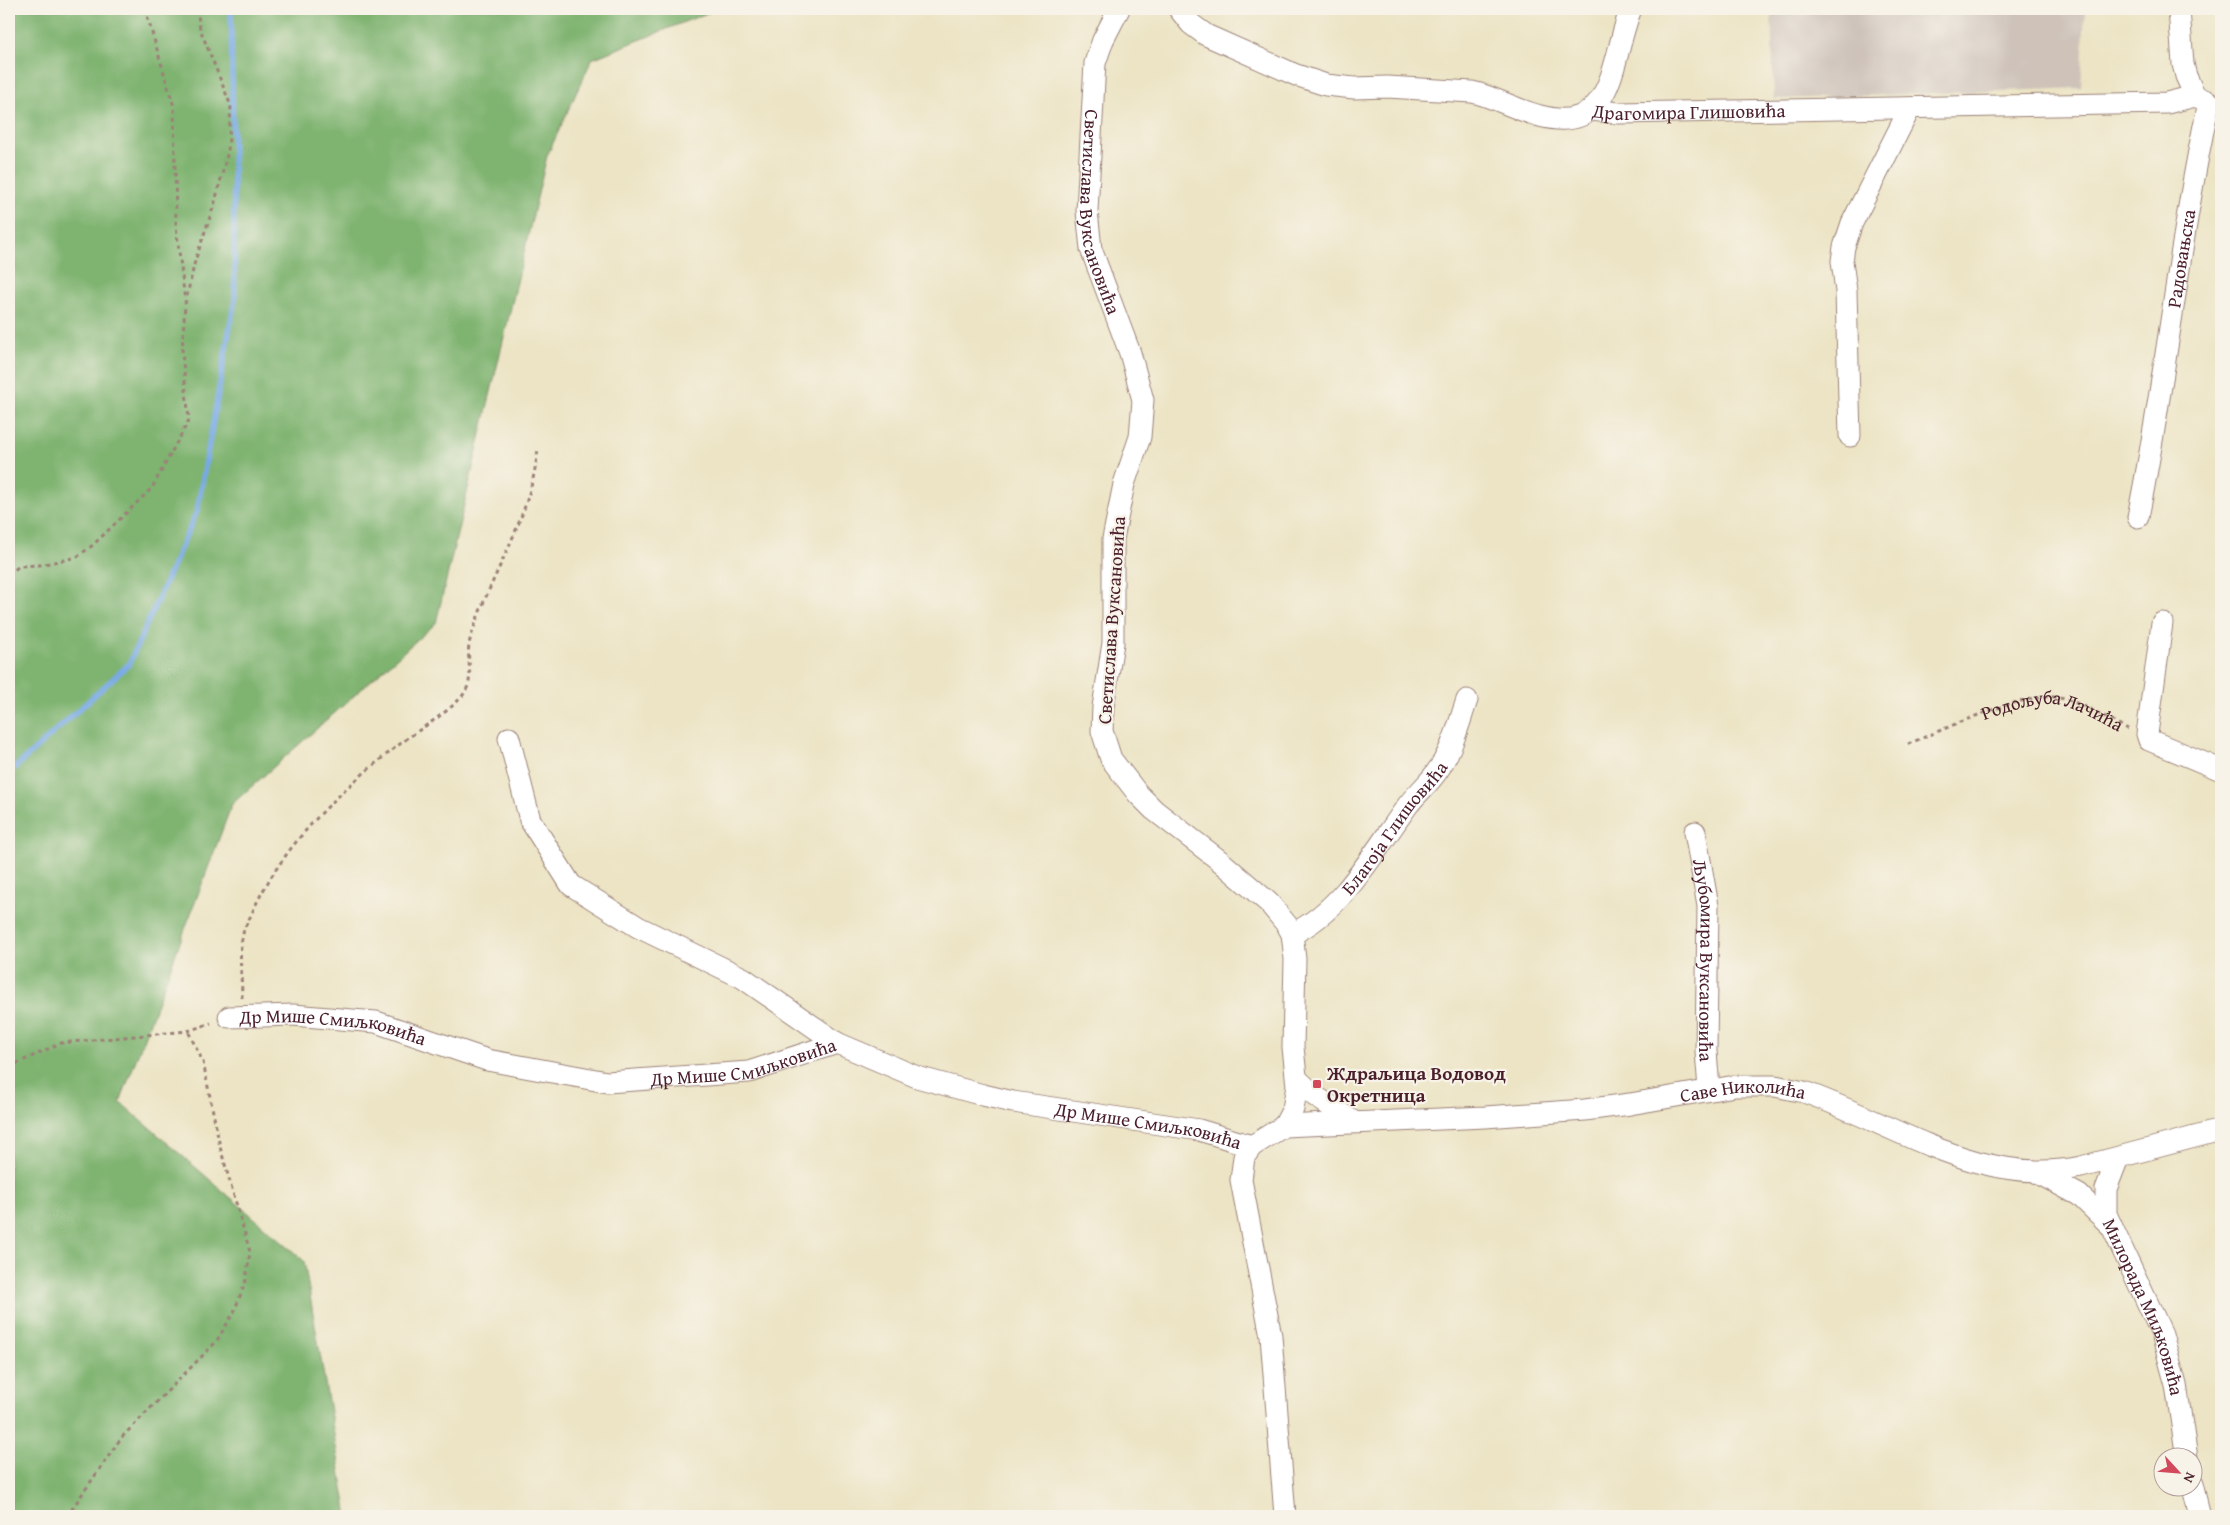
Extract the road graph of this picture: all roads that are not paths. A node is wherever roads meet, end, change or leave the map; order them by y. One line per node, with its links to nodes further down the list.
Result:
1 (1118, 9): 15 (street, Светислава Вуксановића)
2 (1180, 9): 7 (street, Драгомира Глишовића)
3 (1631, 9): 7 (street)
4 (2179, 9): 5 (street)
5 (2209, 102): 6 (street, Драгомира Глишовића); 9 (street, Радовањска)
6 (1910, 108): 7 (street, Драгомира Глишовића); 8 (street)
7 (1591, 110)
8 (1850, 436)
9 (2138, 517)
10 (2162, 623): 13 (street, Родољуба Лачића)
11 (1468, 700): 15 (street, Благоја Глишовића)
12 (509, 738): 17 (street)
13 (2221, 770)
14 (1695, 832): 19 (street, Љубомира Вуксановића)
15 (1292, 934): 18 (street, Светислава Вуксановића)
16 (228, 1016): 17 (street, Др Мише Смиљковића)
17 (837, 1043): 23 (street, Др Мише Смиљковића)
18 (1297, 1079): 20 (street); 21 (street, Светислава Вуксановића)
19 (1709, 1089): 20 (street, Саве Николића); 25 (street, Саве Николића)
20 (1354, 1122): 21 (street, Саве Николића)
21 (1284, 1126): 23 (street, Саве Николића)
22 (2221, 1130): 24 (street, Саве Николића)
23 (1252, 1146): 29 (street)
24 (2118, 1158): 25 (street, Саве Николића); 26 (street, Милорада Миљковића)
25 (2036, 1171): 26 (street)
26 (2109, 1224): 27 (street, Милорада Миљковића)
27 (2185, 1448)
28 (2196, 1498): 30 (street)
29 (1285, 1516)
30 (2200, 1516)

